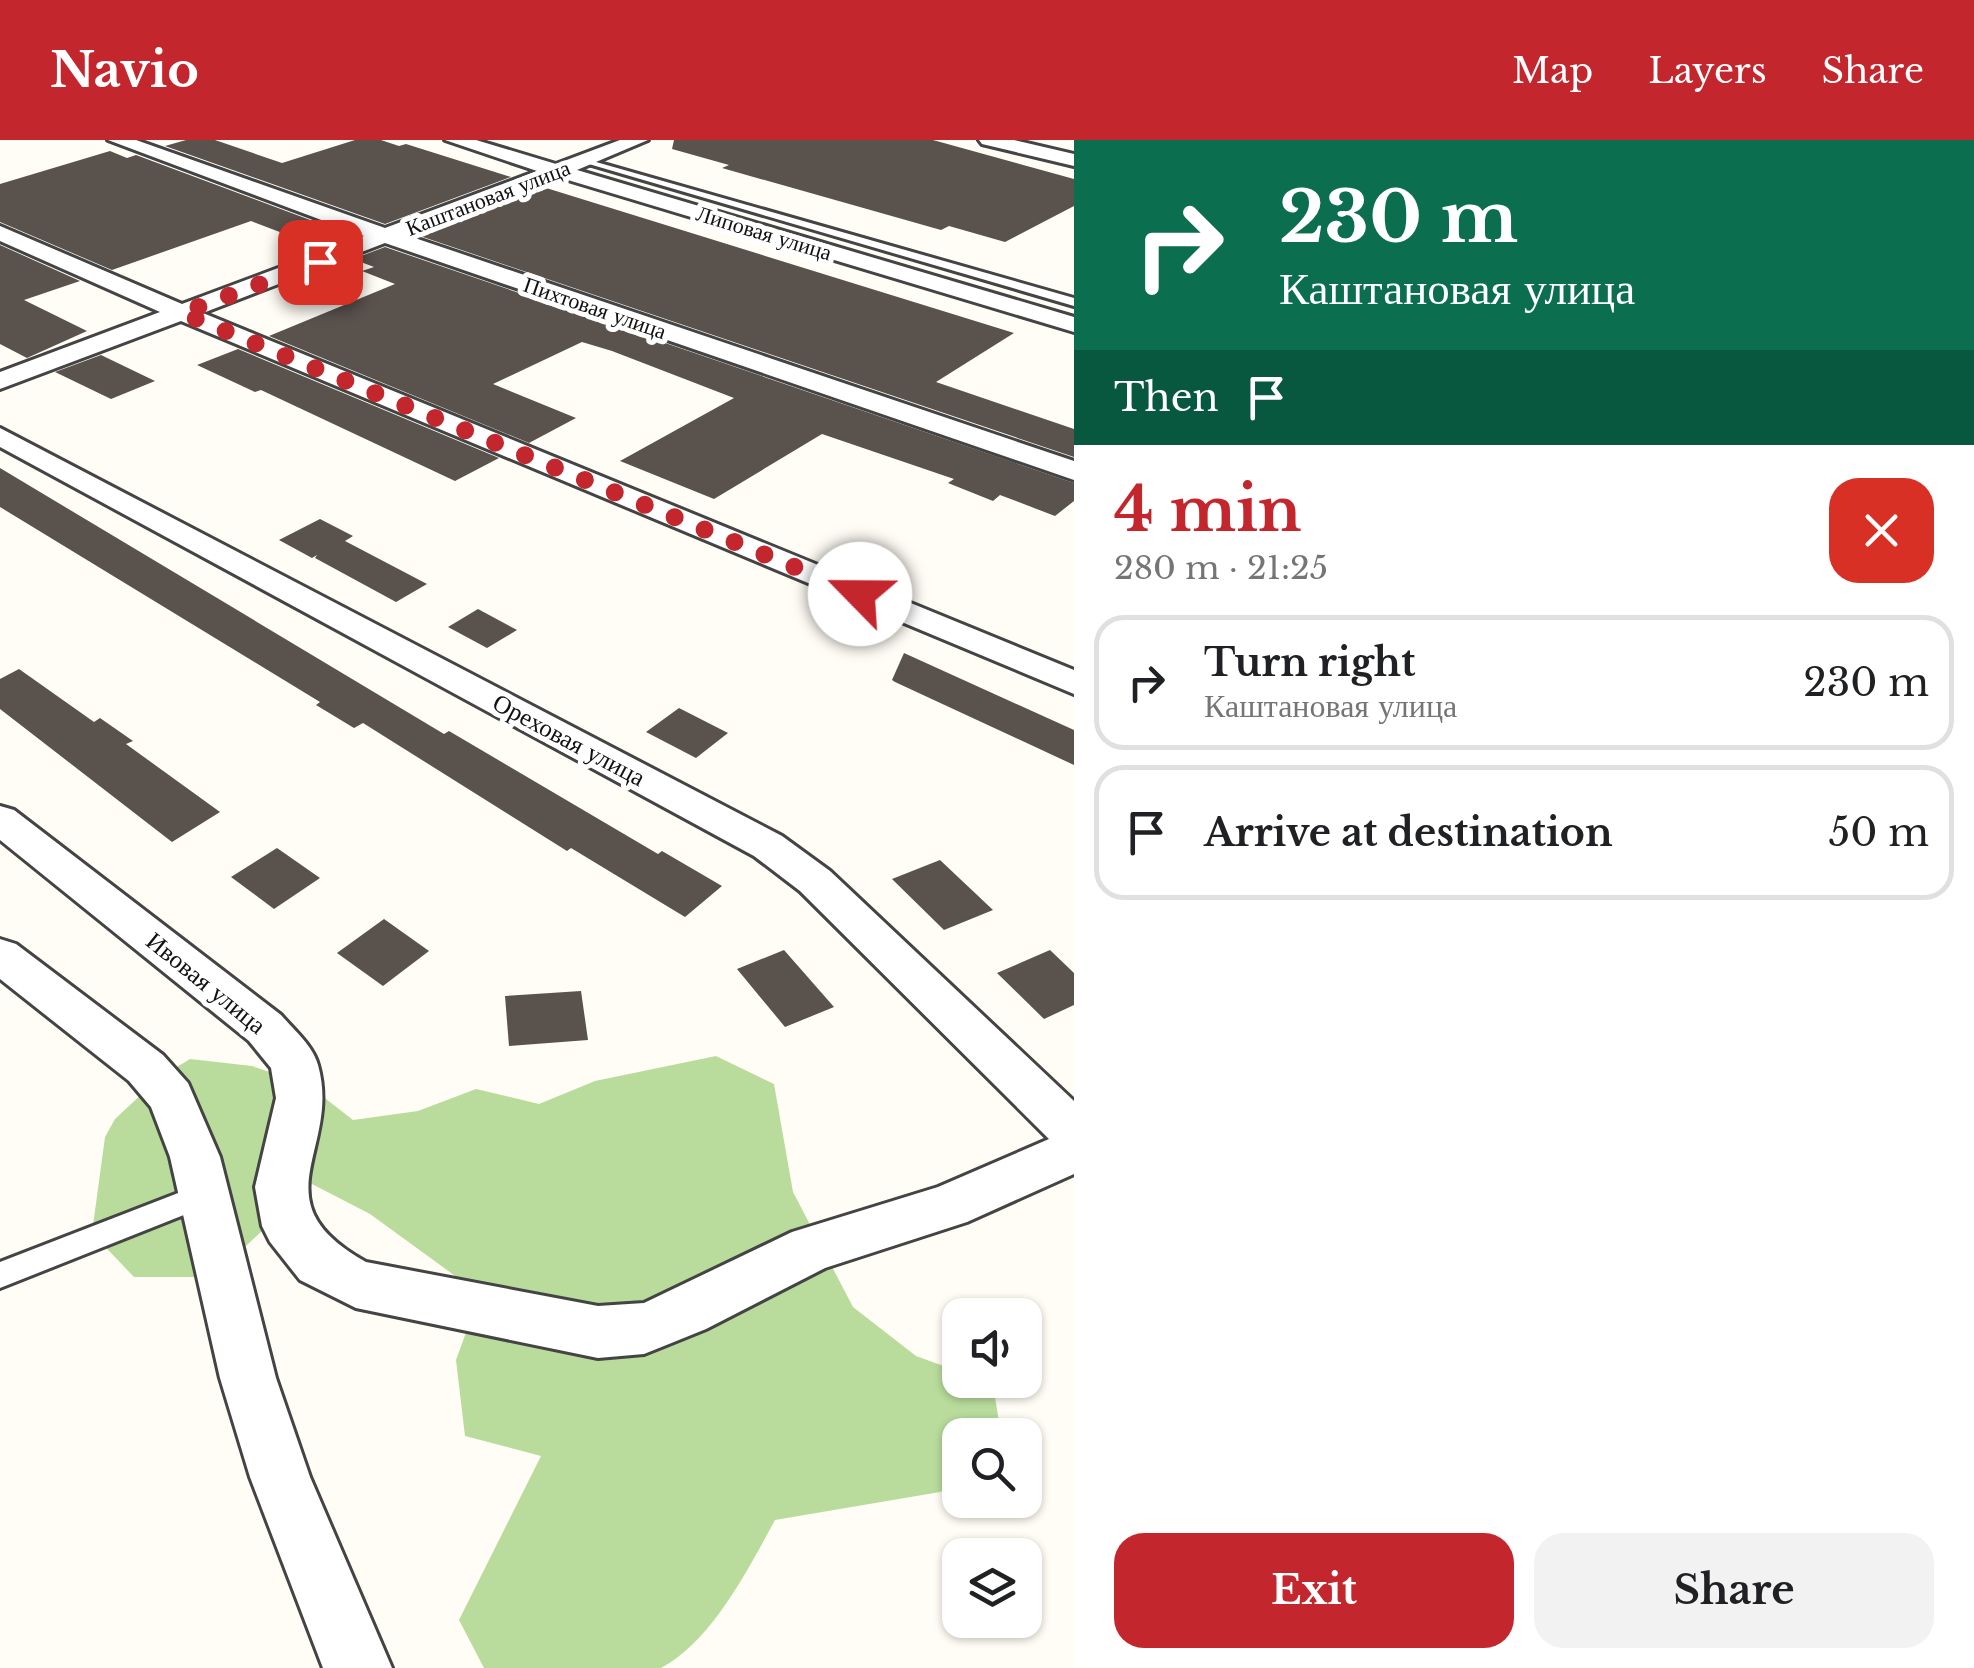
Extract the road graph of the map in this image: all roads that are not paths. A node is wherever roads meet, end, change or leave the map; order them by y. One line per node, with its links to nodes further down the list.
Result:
1 (118, 140): 9 (street, Пихтовая улица)
2 (454, 140): 7 (street, Липовая улица)
3 (638, 140): 5 (street, Каштановая улица)
4 (988, 140): 6 (street)
5 (586, 160): 7 (street, Каштановая улица); 10 (lane)
6 (1074, 160)
7 (559, 172): 9 (street, Каштановая улица); 12 (street, Липовая улица)
8 (0, 233): 11 (street)
9 (388, 237): 11 (street, Каштановая улица); 15 (street, Пихтовая улица)
10 (1074, 302)
11 (182, 313): 13 (street, Каштановая улица); 16 (street)
12 (1074, 326)
13 (0, 381)
14 (0, 436): 19 (street, Ореховая улица)
15 (1074, 471)
16 (1074, 684)
17 (0, 819): 20 (street, Ивовая улица)
18 (0, 955): 21 (street)
19 (1074, 1132)
20 (1074, 1151)
21 (204, 1195): 22 (lane); 23 (street)
22 (0, 1275)
23 (360, 1668)

